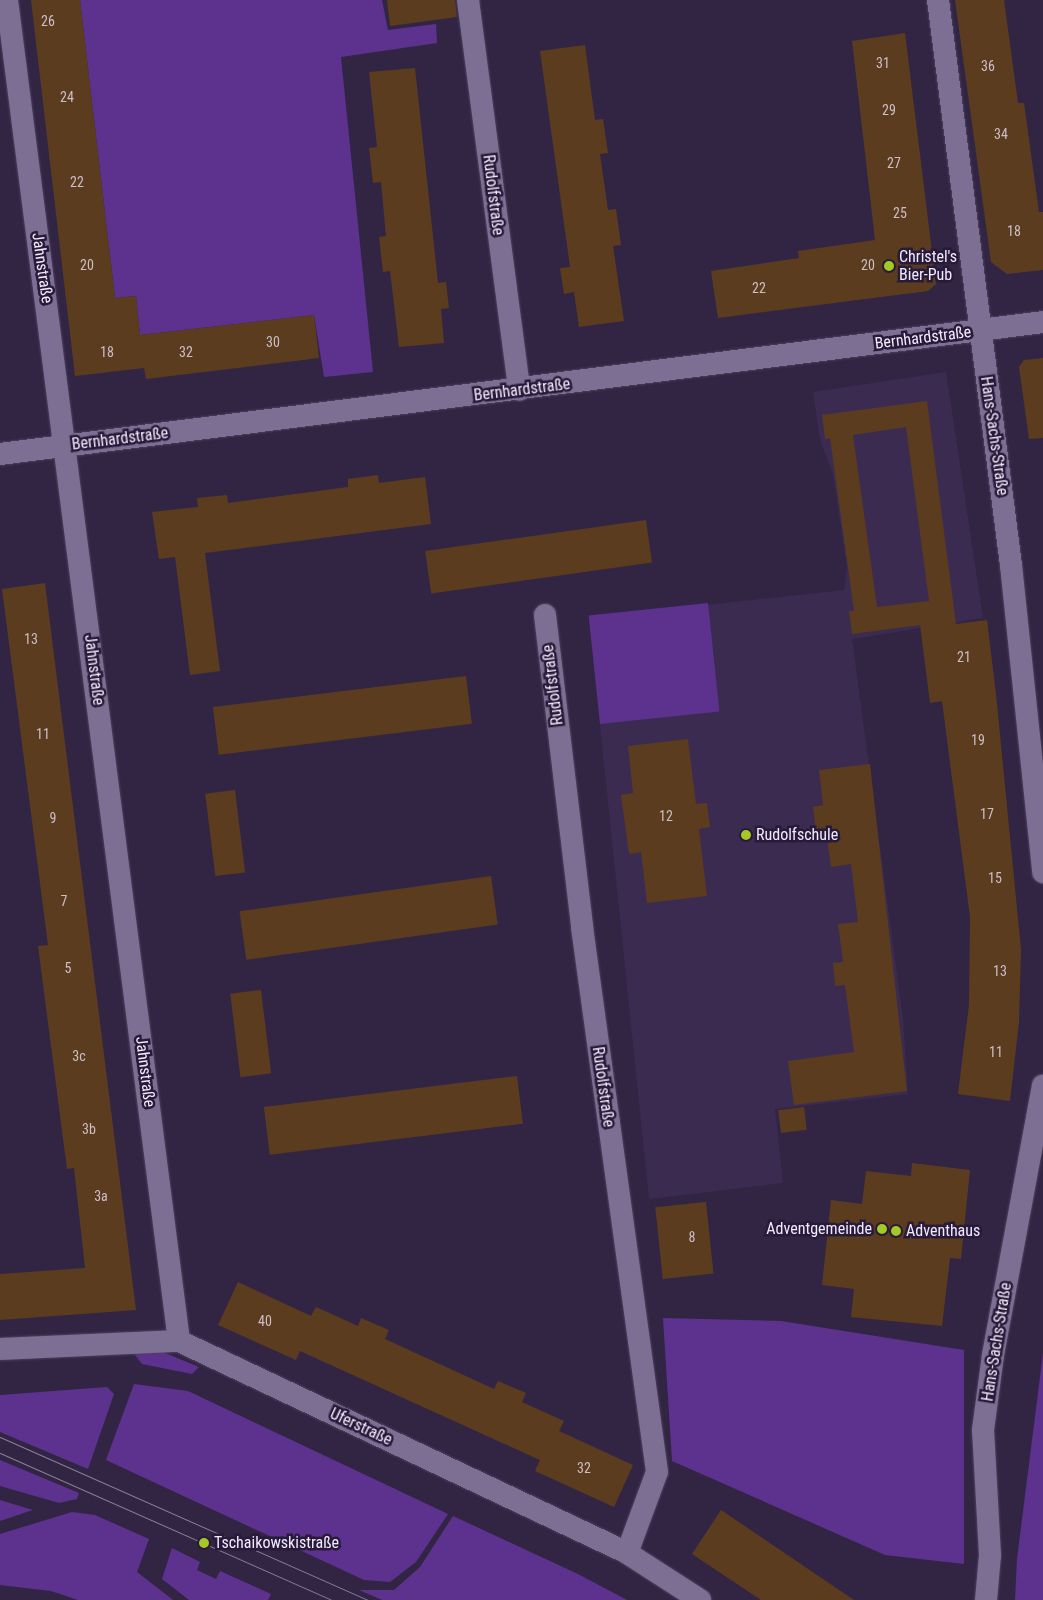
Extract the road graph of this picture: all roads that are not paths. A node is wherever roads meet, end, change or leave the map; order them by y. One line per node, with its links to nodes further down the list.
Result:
1 (7, 0): 7 (street, Jahnstraße)
2 (468, 0): 6 (street, Rudolfstraße)
3 (938, 0): 5 (street, Hans-Sachs-Straße)
4 (1043, 322): 5 (street, Bernhardstraße)
5 (980, 330): 6 (street, Bernhardstraße); 10 (street, Hans-Sachs-Straße)
6 (519, 390): 7 (street, Bernhardstraße)
7 (65, 445): 8 (street, Bernhardstraße); 12 (street, Jahnstraße)
8 (0, 454)
9 (545, 615): 14 (street, Rudolfstraße)
10 (1043, 872)
11 (1043, 1086): 16 (street, Hans-Sachs-Straße)
12 (179, 1340): 13 (street, Uferstraße); 14 (street, Uferstraße)
13 (0, 1349)
14 (627, 1553): 15 (street, Uferstraße)
15 (700, 1600)
16 (986, 1600)

